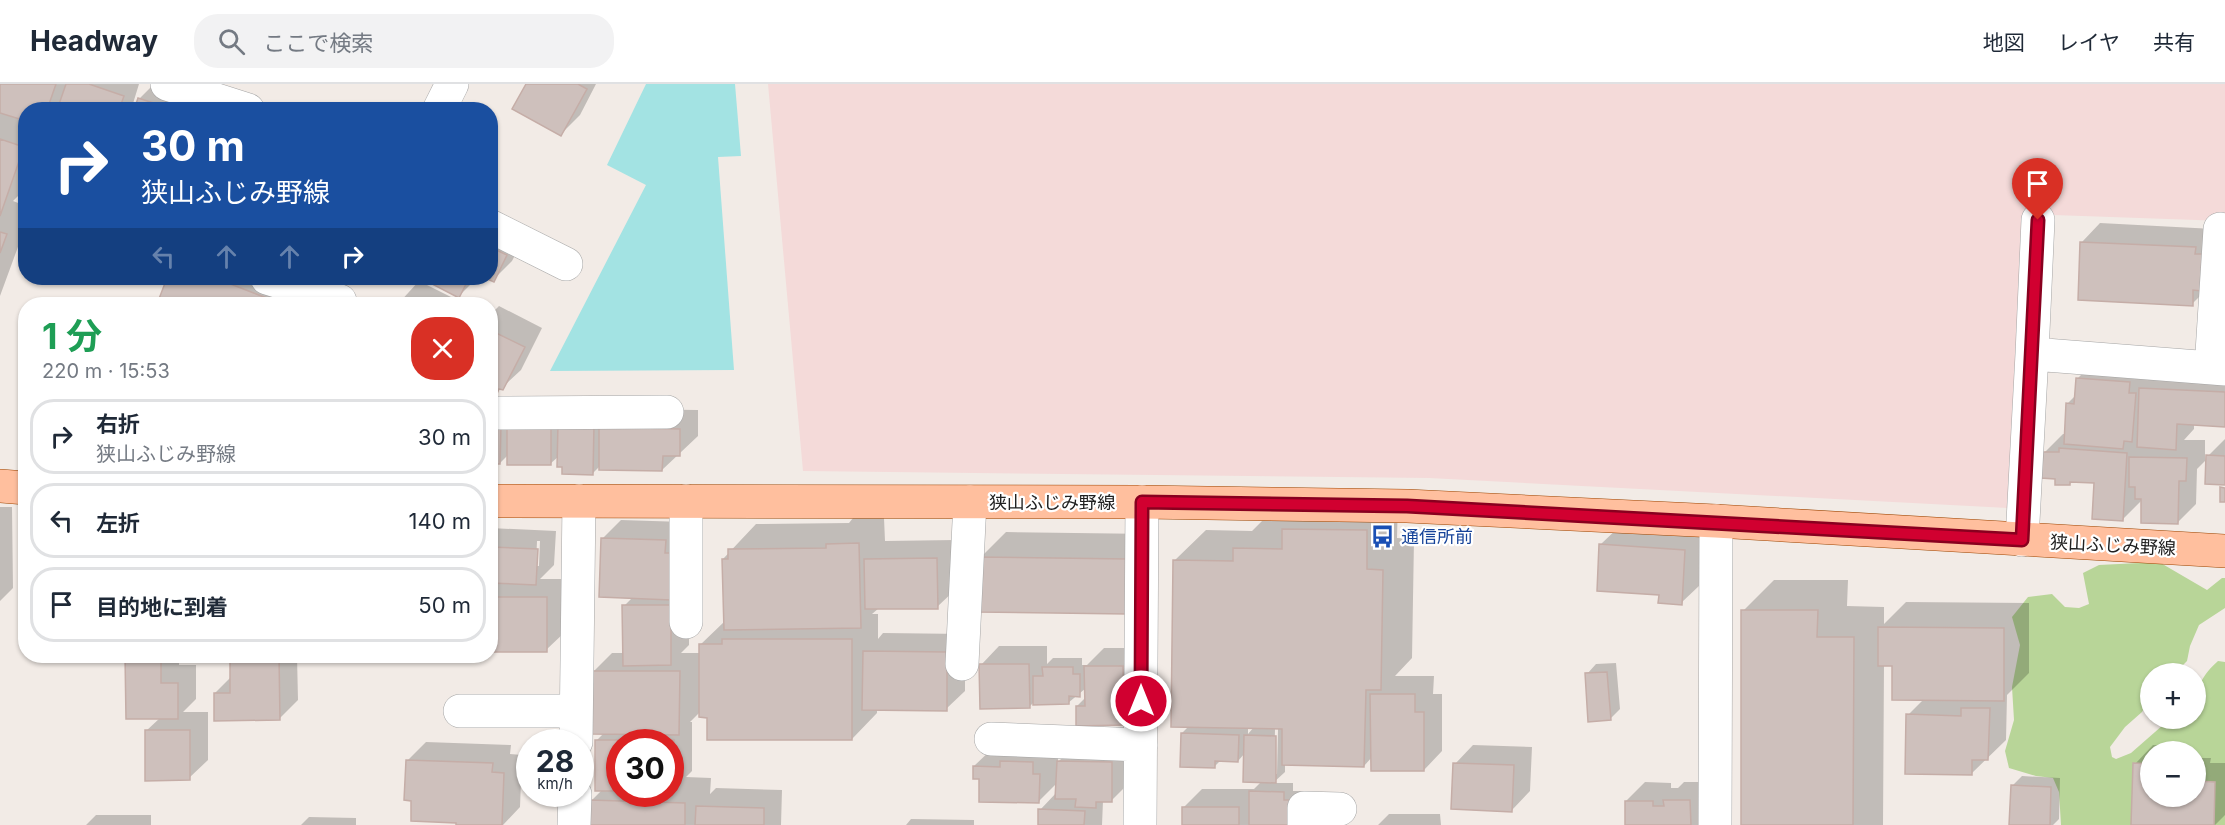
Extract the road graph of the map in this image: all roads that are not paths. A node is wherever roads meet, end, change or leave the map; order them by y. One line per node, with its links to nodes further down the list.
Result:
1 (167, 84): 3 (street)
2 (452, 84): 4 (street)
3 (223, 102)
4 (443, 102)
5 (2038, 220): 11 (street)
6 (498, 229): 8 (street)
7 (2220, 229): 12 (street)
8 (566, 264)
9 (300, 285): 10 (street)
10 (343, 294)
11 (2032, 354): 12 (street); 23 (street)
12 (2218, 368)
13 (667, 412): 14 (street)
14 (498, 413)
15 (0, 486): 16 (main road)
16 (18, 487)
17 (498, 501): 18 (main road, 狭山ふじみ野線)
18 (579, 501): 19 (main road, 狭山ふじみ野線); 28 (street)
19 (686, 501): 20 (main road, 狭山ふじみ野線); 25 (street)
20 (970, 502): 21 (main road, 狭山ふじみ野線); 26 (street)
21 (1142, 502): 22 (main road, 狭山ふじみ野線); 30 (street)
22 (1716, 521): 23 (main road, 狭山ふじみ野線); 36 (street)
23 (2022, 540): 24 (main road, 狭山ふじみ野線)
24 (2225, 551)
25 (686, 622)
26 (962, 664)
27 (460, 711): 28 (street)
28 (576, 727)
29 (991, 739): 30 (street)
30 (1141, 745): 34 (street)
31 (575, 807): 33 (street)
32 (1340, 808): 35 (street)
33 (574, 825)
34 (1140, 825)
35 (1304, 825)
36 (1715, 825)

